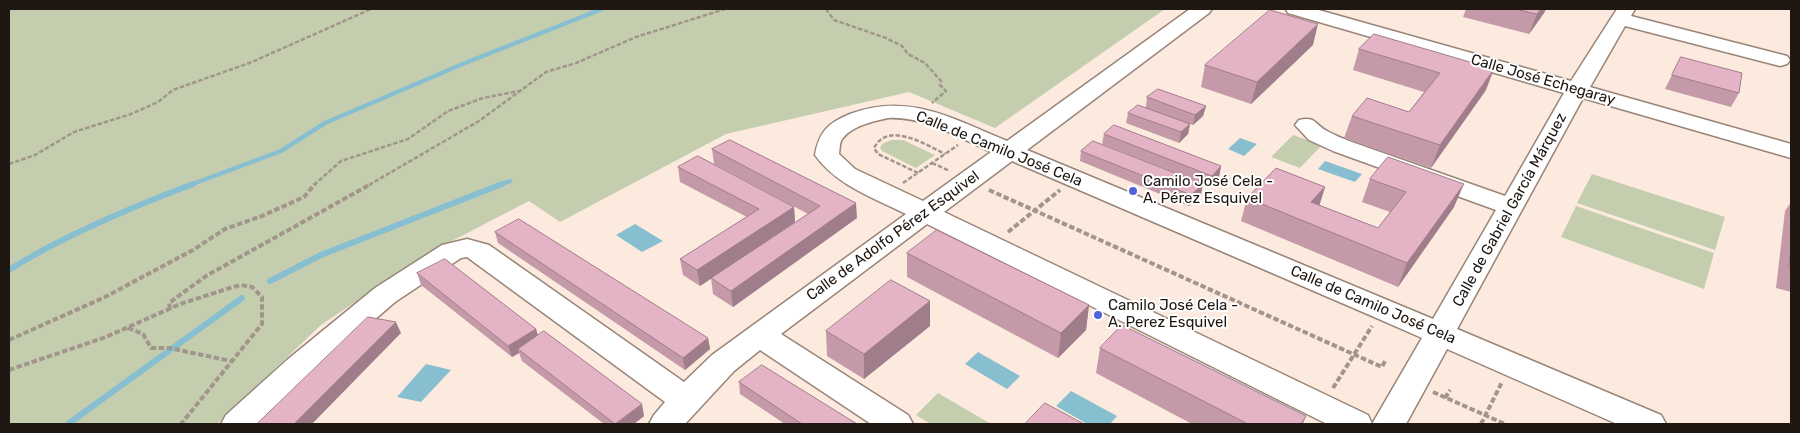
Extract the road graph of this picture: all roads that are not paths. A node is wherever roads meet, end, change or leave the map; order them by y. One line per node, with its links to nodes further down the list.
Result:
1 (1202, 9): 10 (street, Calle de Adolfo Pérez Esquivel)
2 (1295, 9): 5 (street, Calle José Echegaray)
3 (1368, 9): 5 (street)
4 (1623, 14): 6 (lane); 7 (street, Calle de Gabriel García Márquez)
5 (1352, 24): 7 (street, Calle José Echegaray)
6 (1780, 60)
7 (1577, 90): 9 (street, Calle José Echegaray); 11 (street, Calle de Gabriel García Márquez)
8 (1307, 125): 11 (street)
9 (1791, 150)
10 (1010, 151): 12 (street, Calle de Adolfo Pérez Esquivel); 12 (street, Calle de Camilo José Cela); 13 (street, Calle de Camilo José Cela)
11 (1512, 207): 13 (street, Calle de Gabriel García Márquez)
12 (926, 212): 14 (street, Calle de Adolfo Pérez Esquivel); 19 (street, Calle de Camilo José Cela)
13 (1440, 334): 20 (street, Calle de Gabriel García Márquez); 21 (street, Calle de Camilo José Cela)
14 (759, 335): 15 (street, Calle de Adolfo Pérez Esquivel); 18 (street)
15 (686, 400): 16 (street); 17 (street, Calle de Adolfo Pérez Esquivel)
16 (238, 424)
17 (666, 424)
18 (896, 424)
19 (1356, 424)
20 (1389, 424)
21 (1648, 424)

